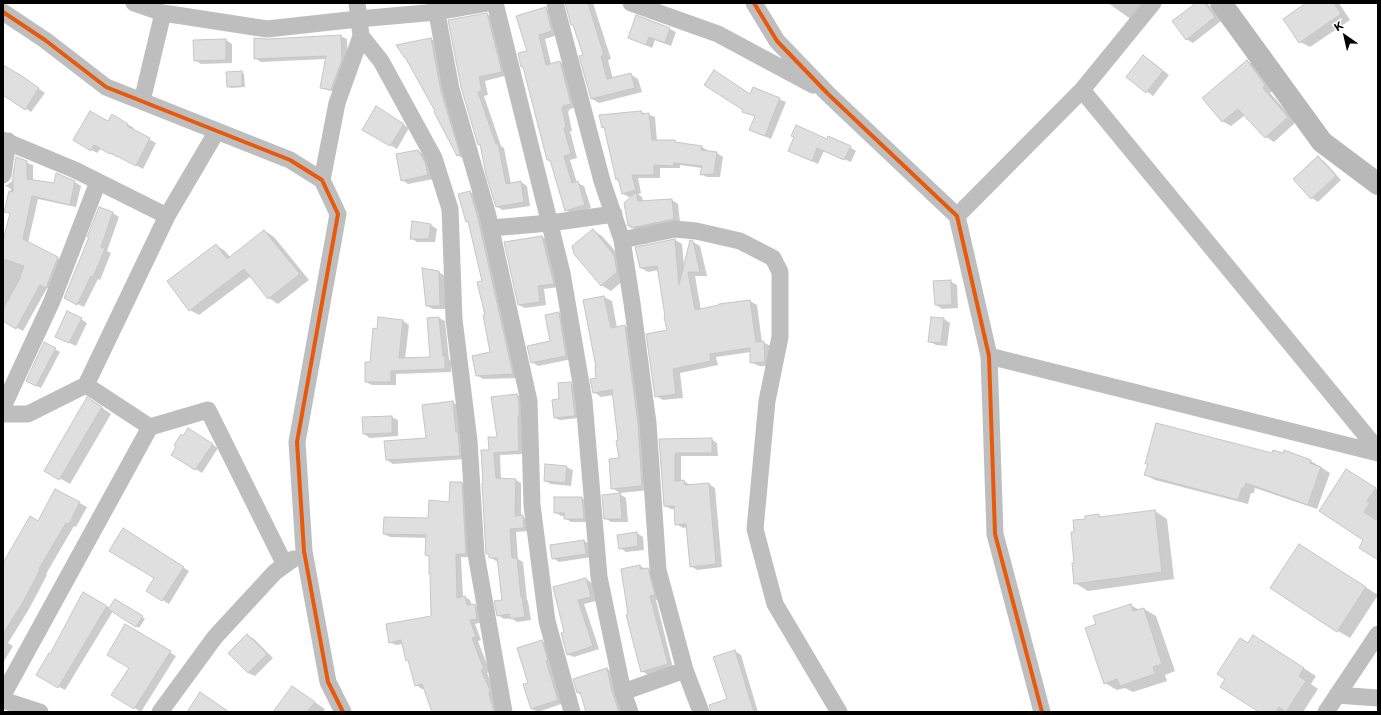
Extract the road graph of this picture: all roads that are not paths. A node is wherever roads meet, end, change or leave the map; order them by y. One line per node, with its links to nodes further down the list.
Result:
1 (134, 3): 13 (street)
2 (488, 3): 9 (street)
3 (495, 3): 27 (street)
4 (555, 3): 24 (street)
5 (632, 3): 16 (street)
6 (754, 3): 16 (street)
7 (1153, 3): 15 (street)
8 (1221, 3): 23 (street)
9 (436, 7): 11 (street); 28 (street)
10 (186, 10): 11 (street); 13 (street)
11 (357, 11): 14 (street)
12 (3, 12): 17 (street)
13 (163, 13): 17 (street)
14 (361, 36): 21 (street); 49 (street)
15 (1082, 90): 26 (street); 35 (street)
16 (828, 94): 26 (street)
17 (142, 101): 18 (street)
18 (217, 131): 21 (street); 25 (street)
19 (5, 141): 20 (street); 22 (street)
20 (3, 175)
21 (322, 180): 37 (street)
22 (98, 182): 25 (street); 32 (street)
23 (1378, 184)
24 (614, 214): 27 (street); 29 (street)
25 (167, 216): 31 (street)
26 (957, 216): 30 (street)
27 (550, 223): 28 (street); 41 (street)
28 (491, 228): 50 (street)
29 (622, 240): 40 (street); 53 (street)
30 (989, 356): 36 (street); 54 (street)
31 (86, 385): 33 (street); 34 (street)
32 (3, 407)
33 (3, 414)
34 (150, 427): 38 (street); 42 (street)
35 (1378, 450)
36 (1378, 453)
37 (304, 551): 38 (street); 48 (street)
38 (285, 565): 47 (street)
39 (1378, 634): 43 (street)
40 (685, 670): 41 (street); 52 (street)
41 (624, 692): 51 (street)
42 (3, 695)
43 (1337, 695): 44 (street); 55 (street)
44 (1378, 698)
45 (3, 700): 46 (street)
46 (40, 712)
47 (160, 712)
48 (343, 712)
49 (504, 712)
50 (572, 712)
51 (630, 712)
52 (701, 712)
53 (839, 712)
54 (1042, 712)
55 (1326, 712)

